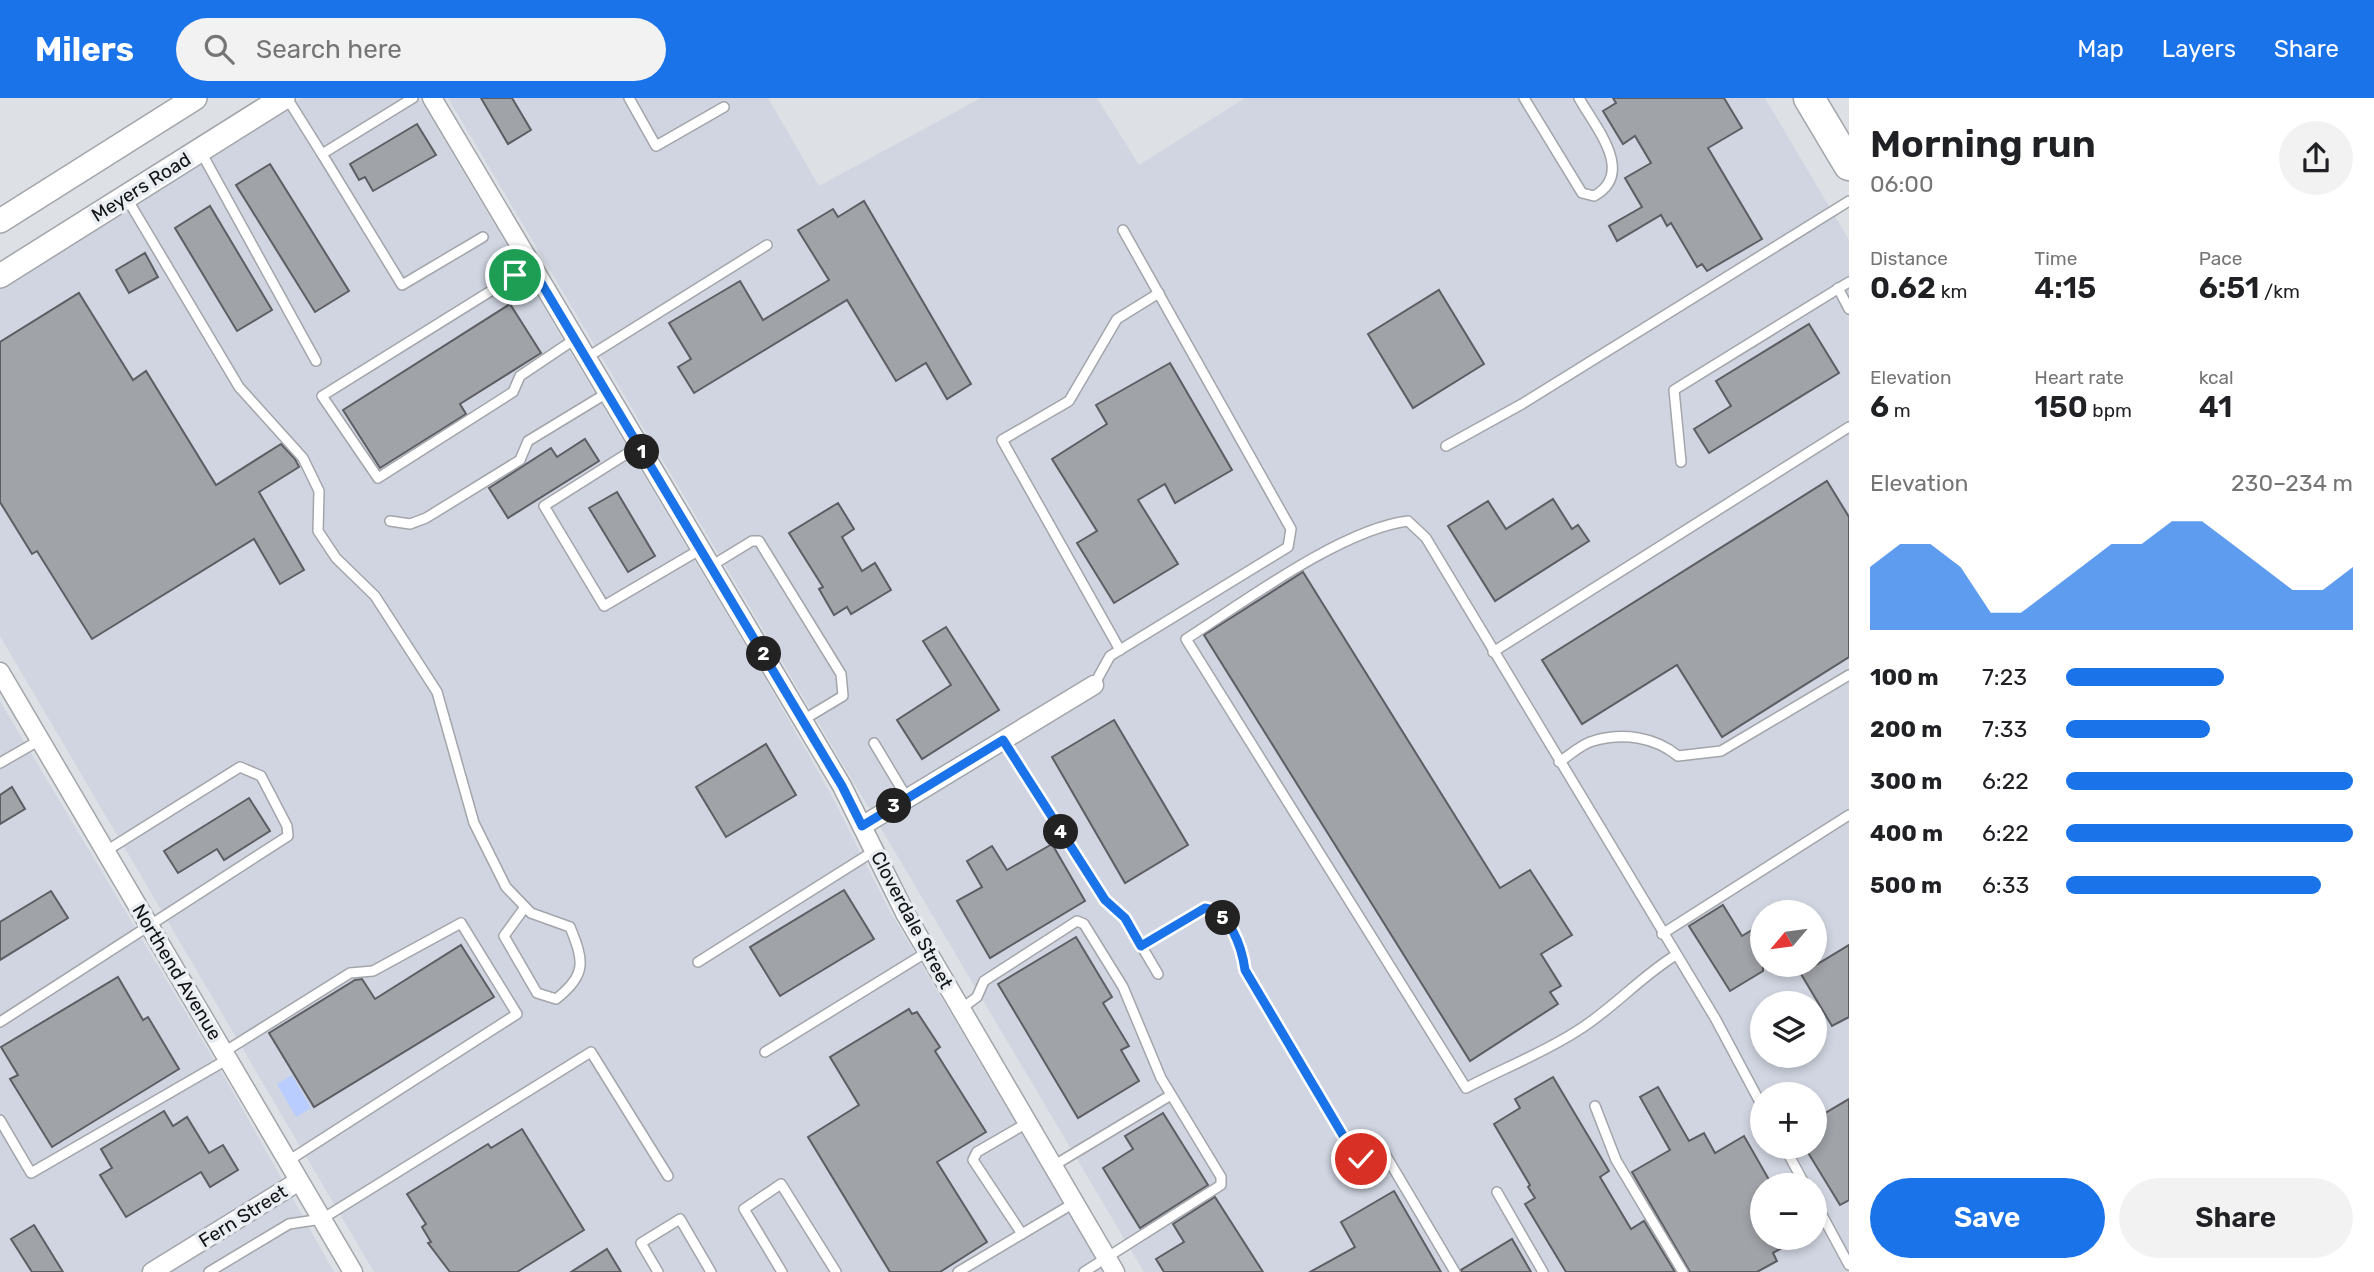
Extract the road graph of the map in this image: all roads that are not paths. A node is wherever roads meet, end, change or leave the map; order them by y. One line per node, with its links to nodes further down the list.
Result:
1 (195, 98): 15 (street)
2 (285, 98): 10 (street, Meyers Road); 11 (lane)
3 (413, 98): 11 (lane)
4 (432, 98): 19 (street, Cloverdale Street)
5 (629, 98): 9 (lane)
6 (1524, 98): 7 (lane)
7 (1579, 98)
8 (1809, 98): 12 (highway)
9 (723, 107)
10 (200, 150): 13 (street, Meyers Road); 27 (lane)
11 (322, 154): 17 (lane)
12 (1849, 165)
13 (126, 197): 20 (street, Meyers Road); 52 (lane)
14 (1849, 201): 31 (lane)
15 (0, 221)
16 (1123, 230): 23 (lane)
17 (483, 237)
18 (767, 245): 26 (lane)
19 (531, 266): 25 (street, Cloverdale Street); 25 (lane)
20 (0, 276)
21 (1849, 282): 22 (lane)
22 (1839, 288): 24 (lane); 32 (lane)
23 (1159, 293): 36 (lane); 36 (lane)
24 (1849, 309)
25 (575, 339): 26 (street, Cloverdale Street)
26 (586, 358): 28 (street, Cloverdale Street)
27 (316, 361)
28 (607, 393): 30 (street, Cloverdale Street); 33 (lane)
29 (1849, 427): 37 (lane)
30 (639, 446): 34 (street, Cloverdale Street); 34 (lane)
31 (1446, 446)
32 (1681, 462)
33 (390, 521)
34 (701, 549): 35 (street, Cloverdale Street)
35 (711, 566): 41 (street, Cloverdale Street); 41 (lane)
36 (1120, 650): 40 (lane)
37 (1493, 652): 45 (lane); 57 (lane)
38 (0, 672): 42 (street, Northend Avenue)
39 (1849, 675): 45 (lane)
40 (1094, 685): 43 (street)
41 (803, 720): 49 (street, Cloverdale Street)
42 (40, 740): 46 (lane); 50 (street, Northend Avenue)
43 (1003, 740): 47 (street); 55 (lane)
44 (874, 743): 47 (lane)
45 (1559, 762): 54 (lane)
46 (0, 764)
47 (907, 798): 49 (street)
48 (1849, 815): 54 (lane)
49 (862, 826): 51 (street, Cloverdale Street)
50 (106, 851): 53 (street, Northend Avenue); 53 (lane)
51 (874, 851): 56 (street, Cloverdale Street); 58 (lane)
52 (525, 907): 52 (lane)
53 (148, 924): 61 (lane); 63 (street, Northend Avenue)
54 (1662, 934): 57 (lane)
55 (1141, 946): 59 (lane); 89 (lane)
56 (927, 952): 60 (street, Cloverdale Street); 62 (lane)
57 (1676, 955): 64 (lane)
58 (698, 962)
59 (1158, 974)
60 (961, 1009): 65 (lane); 68 (street, Cloverdale Street)
61 (0, 1022)
62 (765, 1052)
63 (226, 1056): 67 (lane); 69 (street, Northend Avenue); 69 (lane)
64 (1750, 1085)
65 (1171, 1095): 70 (lane); 78 (lane)
66 (1595, 1106): 91 (lane)
67 (1, 1120)
68 (1027, 1123): 70 (street, Cloverdale Street); 77 (lane)
69 (288, 1161): 72 (street, Northend Avenue)
70 (1052, 1167): 74 (street, Cloverdale Street)
71 (668, 1175): 75 (lane)
72 (299, 1181): 75 (street, Northend Avenue); 80 (street, Fern Street)
73 (1497, 1192): 90 (lane)
74 (1074, 1203): 77 (lane); 78 (street, Cloverdale Street)
75 (322, 1219): 81 (lane); 82 (street, Northend Avenue)
76 (1827, 1224): 79 (lane)
77 (1022, 1234): 87 (lane)
78 (1111, 1265): 88 (lane)
79 (1849, 1265)
80 (152, 1272)
81 (209, 1272)
82 (353, 1272)
83 (658, 1272): 84 (lane)
84 (711, 1272)
85 (782, 1272): 86 (lane)
86 (836, 1272)
87 (958, 1272)
88 (1084, 1272)
89 (1455, 1272)
90 (1543, 1272)
91 (1683, 1272)

